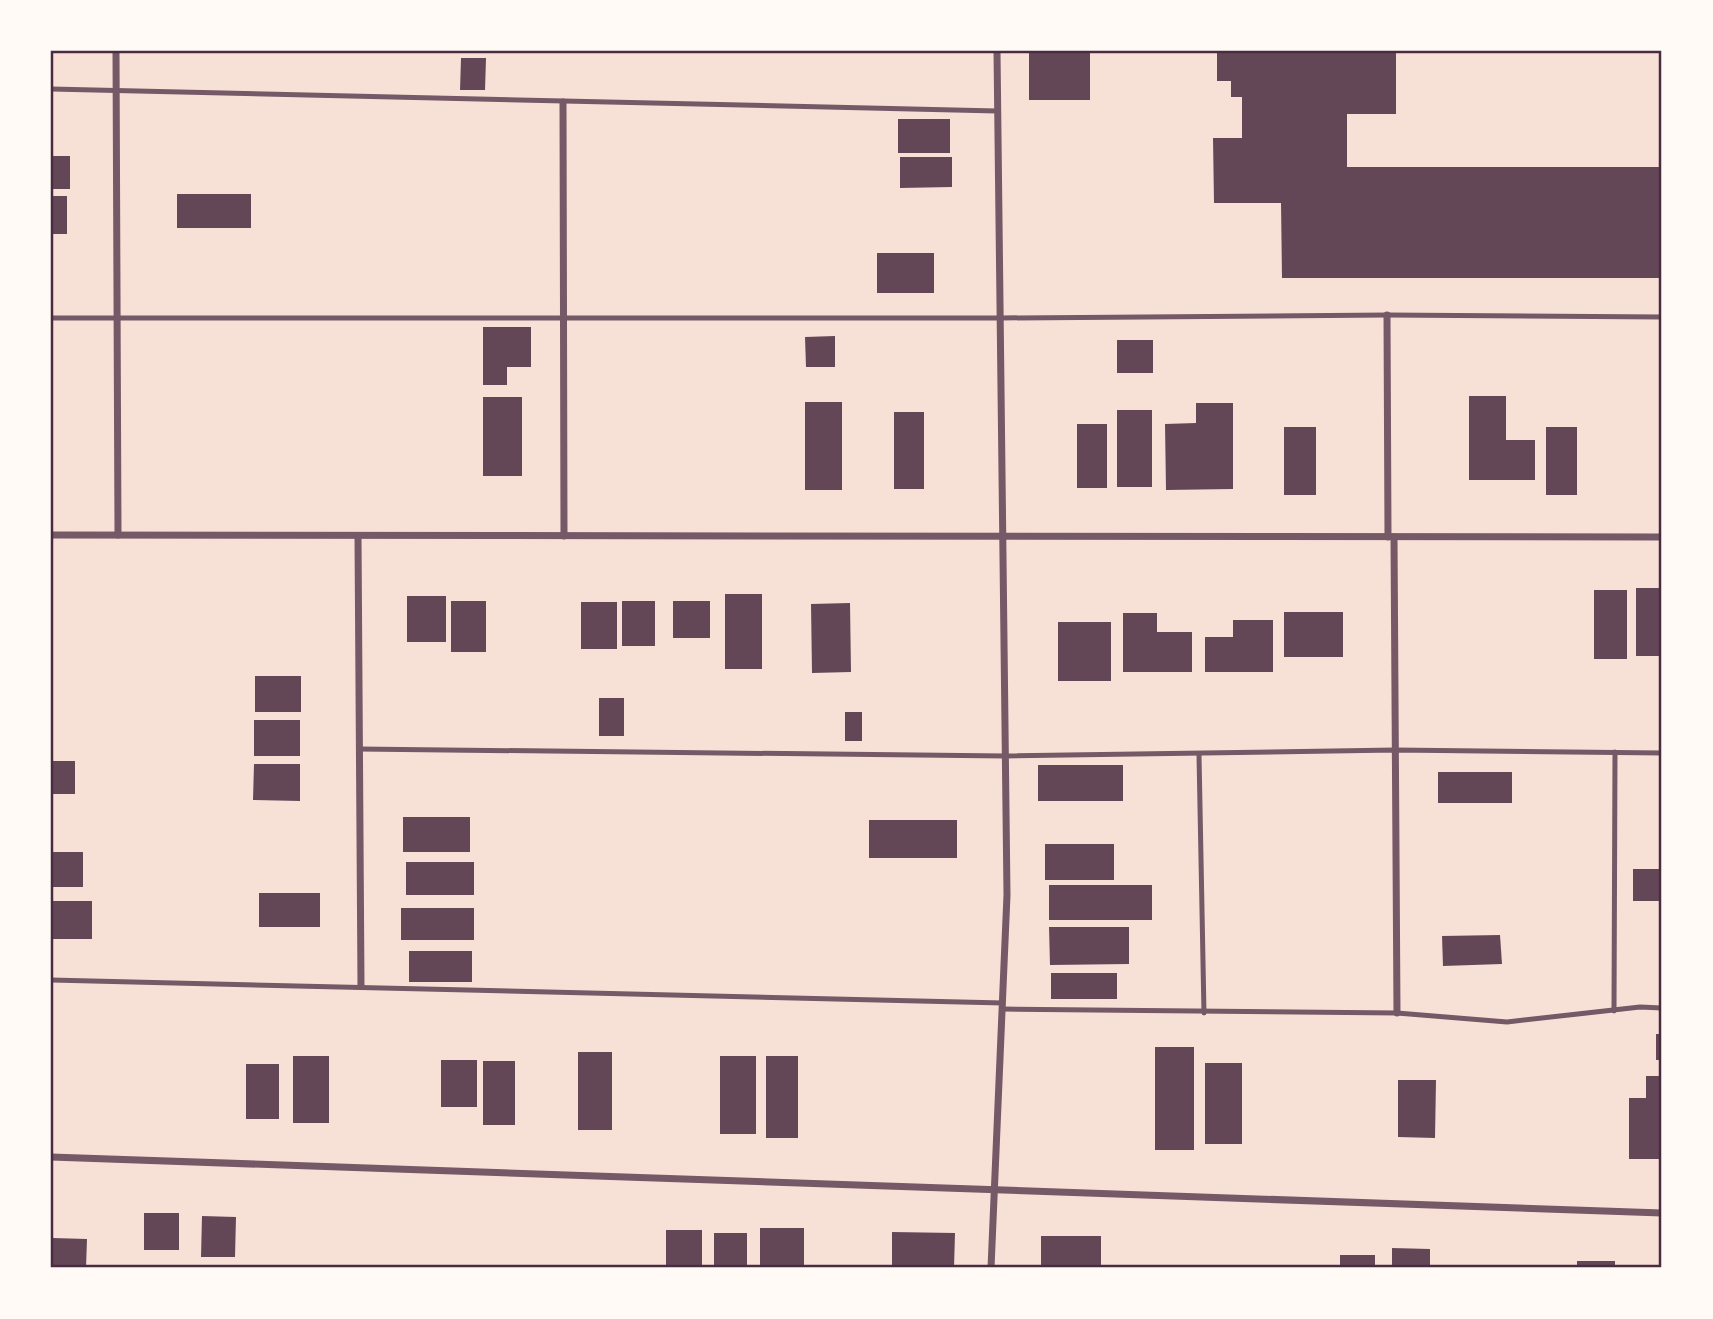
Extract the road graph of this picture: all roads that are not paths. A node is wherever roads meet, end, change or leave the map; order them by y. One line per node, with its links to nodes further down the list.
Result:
1 (116, 51): 4 (street)
2 (997, 51): 6 (street)
3 (51, 89): 4 (lane)
4 (116, 89): 5 (lane); 11 (street)
5 (562, 102): 6 (lane); 8 (street)
6 (997, 111): 12 (street)
7 (1387, 315): 9 (lane); 12 (lane); 18 (street)
8 (563, 316): 11 (lane); 12 (lane); 16 (street)
9 (1662, 317)
10 (51, 318): 11 (lane)
11 (118, 318): 14 (street)
12 (1000, 318): 17 (street)
13 (51, 535): 14 (street)
14 (118, 535): 15 (street)
15 (358, 536): 16 (street); 20 (street)
16 (564, 536): 17 (street)
17 (1000, 537): 18 (street); 24 (street)
18 (1391, 537): 19 (street); 21 (street)
19 (1662, 537)
20 (359, 749): 24 (lane); 27 (street)
21 (1395, 750): 22 (lane); 25 (lane); 32 (street)
22 (1615, 752): 23 (lane); 30 (lane)
23 (1662, 753)
24 (1006, 755): 25 (lane); 28 (street)
25 (1199, 755): 31 (lane)
26 (51, 980): 27 (lane)
27 (361, 986): 28 (lane)
28 (1002, 1006): 31 (lane); 34 (street)
29 (1662, 1008): 30 (lane)
30 (1614, 1011): 32 (lane)
31 (1204, 1013): 32 (lane)
32 (1396, 1013)
33 (51, 1157): 34 (street)
34 (995, 1190): 35 (street); 36 (street)
35 (1662, 1213)
36 (991, 1268)

